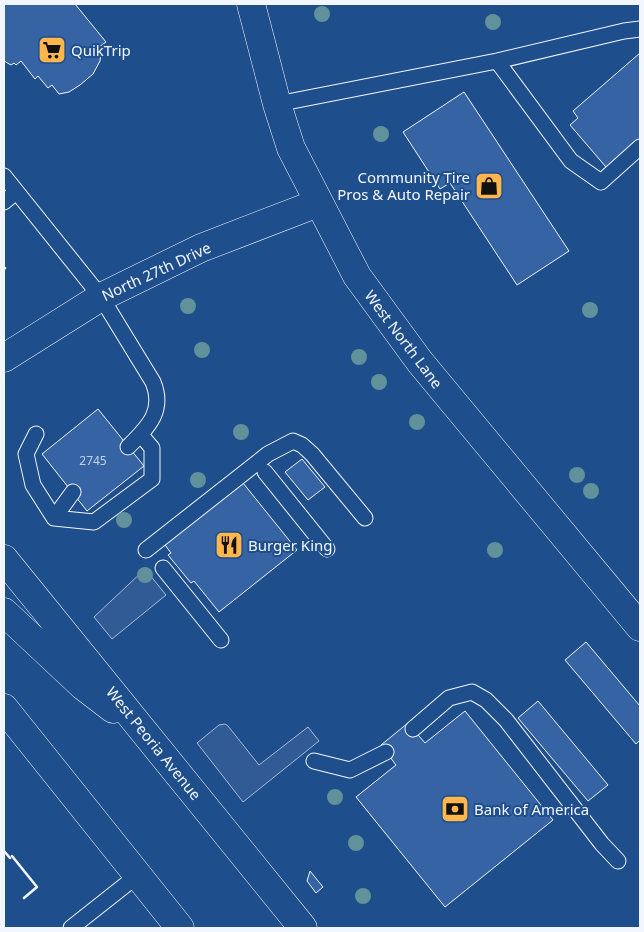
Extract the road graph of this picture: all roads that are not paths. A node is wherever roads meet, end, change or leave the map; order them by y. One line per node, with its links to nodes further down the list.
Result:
1 (251, 4): 4 (street, West North Lane)
2 (640, 29): 3 (lane)
3 (497, 61): 4 (lane); 5 (lane)
4 (277, 104): 9 (street, West North Lane)
5 (640, 147)
6 (4, 176): 7 (lane)
7 (16, 192): 8 (lane); 10 (lane)
8 (4, 202)
9 (318, 203): 10 (street, North 27th Drive); 24 (street, West North Lane)
10 (101, 297): 11 (street, North 27th Drive); 13 (lane)
11 (4, 358)
12 (36, 434): 17 (lane)
13 (141, 434): 14 (lane); 17 (lane)
14 (128, 447)
15 (265, 472): 19 (lane)
16 (72, 492): 17 (lane)
17 (54, 518)
18 (365, 518): 20 (lane)
19 (327, 549)
20 (146, 550)
21 (4, 559): 28 (street, West Peoria Avenue)
22 (163, 568): 25 (lane)
23 (4, 612): 28 (street)
24 (640, 627)
25 (221, 640)
26 (4, 708): 32 (street)
27 (413, 729): 31 (lane)
28 (147, 734): 35 (street, West Peoria Avenue)
29 (386, 752): 30 (lane)
30 (314, 761)
31 (618, 861)
32 (138, 875): 33 (lane); 34 (street)
33 (71, 928)
34 (180, 928)
35 (303, 928)

